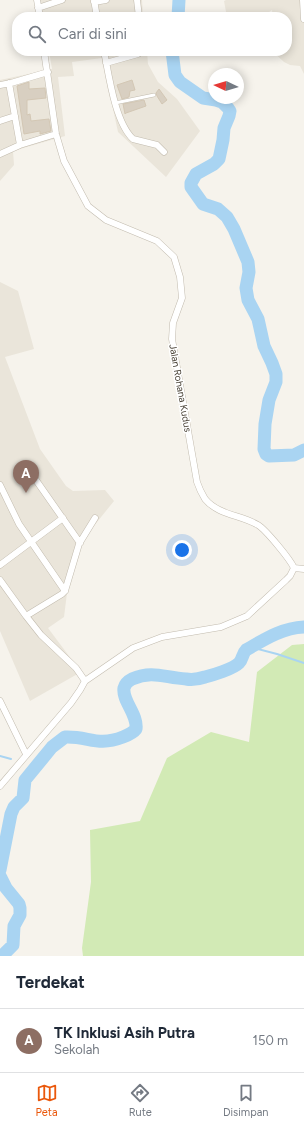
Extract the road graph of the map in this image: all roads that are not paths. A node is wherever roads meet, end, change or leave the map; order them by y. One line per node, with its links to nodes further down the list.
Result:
1 (37, 0): 7 (street)
2 (62, 0): 7 (street)
3 (106, 0): 6 (street)
4 (137, 0): 10 (street)
5 (303, 0): 11 (street)
6 (94, 1): 9 (street)
7 (38, 8): 8 (street)
8 (39, 12)
9 (96, 12)
10 (138, 12)
11 (304, 19)
12 (45, 56): 16 (street, Jalan Rohana Kudus)
13 (105, 56): 15 (street)
14 (131, 56): 15 (street)
15 (106, 63): 20 (street)
16 (48, 72): 17 (street); 23 (street, Jalan Rohana Kudus)
17 (9, 83): 18 (street); 21 (street)
18 (0, 84)
19 (154, 95): 20 (lane)
20 (115, 103): 25 (street)
21 (15, 116): 22 (street); 24 (street)
22 (0, 121)
23 (56, 134): 24 (street); 34 (street, Jalan Rohana Kudus)
24 (20, 145): 26 (street)
25 (164, 152)
26 (0, 154)
27 (31, 473): 29 (street)
28 (0, 485): 31 (street)
29 (63, 518): 31 (street); 32 (street)
30 (95, 518): 32 (street)
31 (31, 541): 33 (street); 37 (street)
32 (80, 542): 37 (street)
33 (0, 565)
34 (294, 568): 35 (street); 39 (street)
35 (304, 570)
36 (0, 580): 38 (street)
37 (65, 591): 38 (street)
38 (26, 616): 39 (street)
39 (85, 681): 41 (street)
40 (0, 701): 41 (street)
41 (26, 754): 42 (street)
42 (0, 786)

